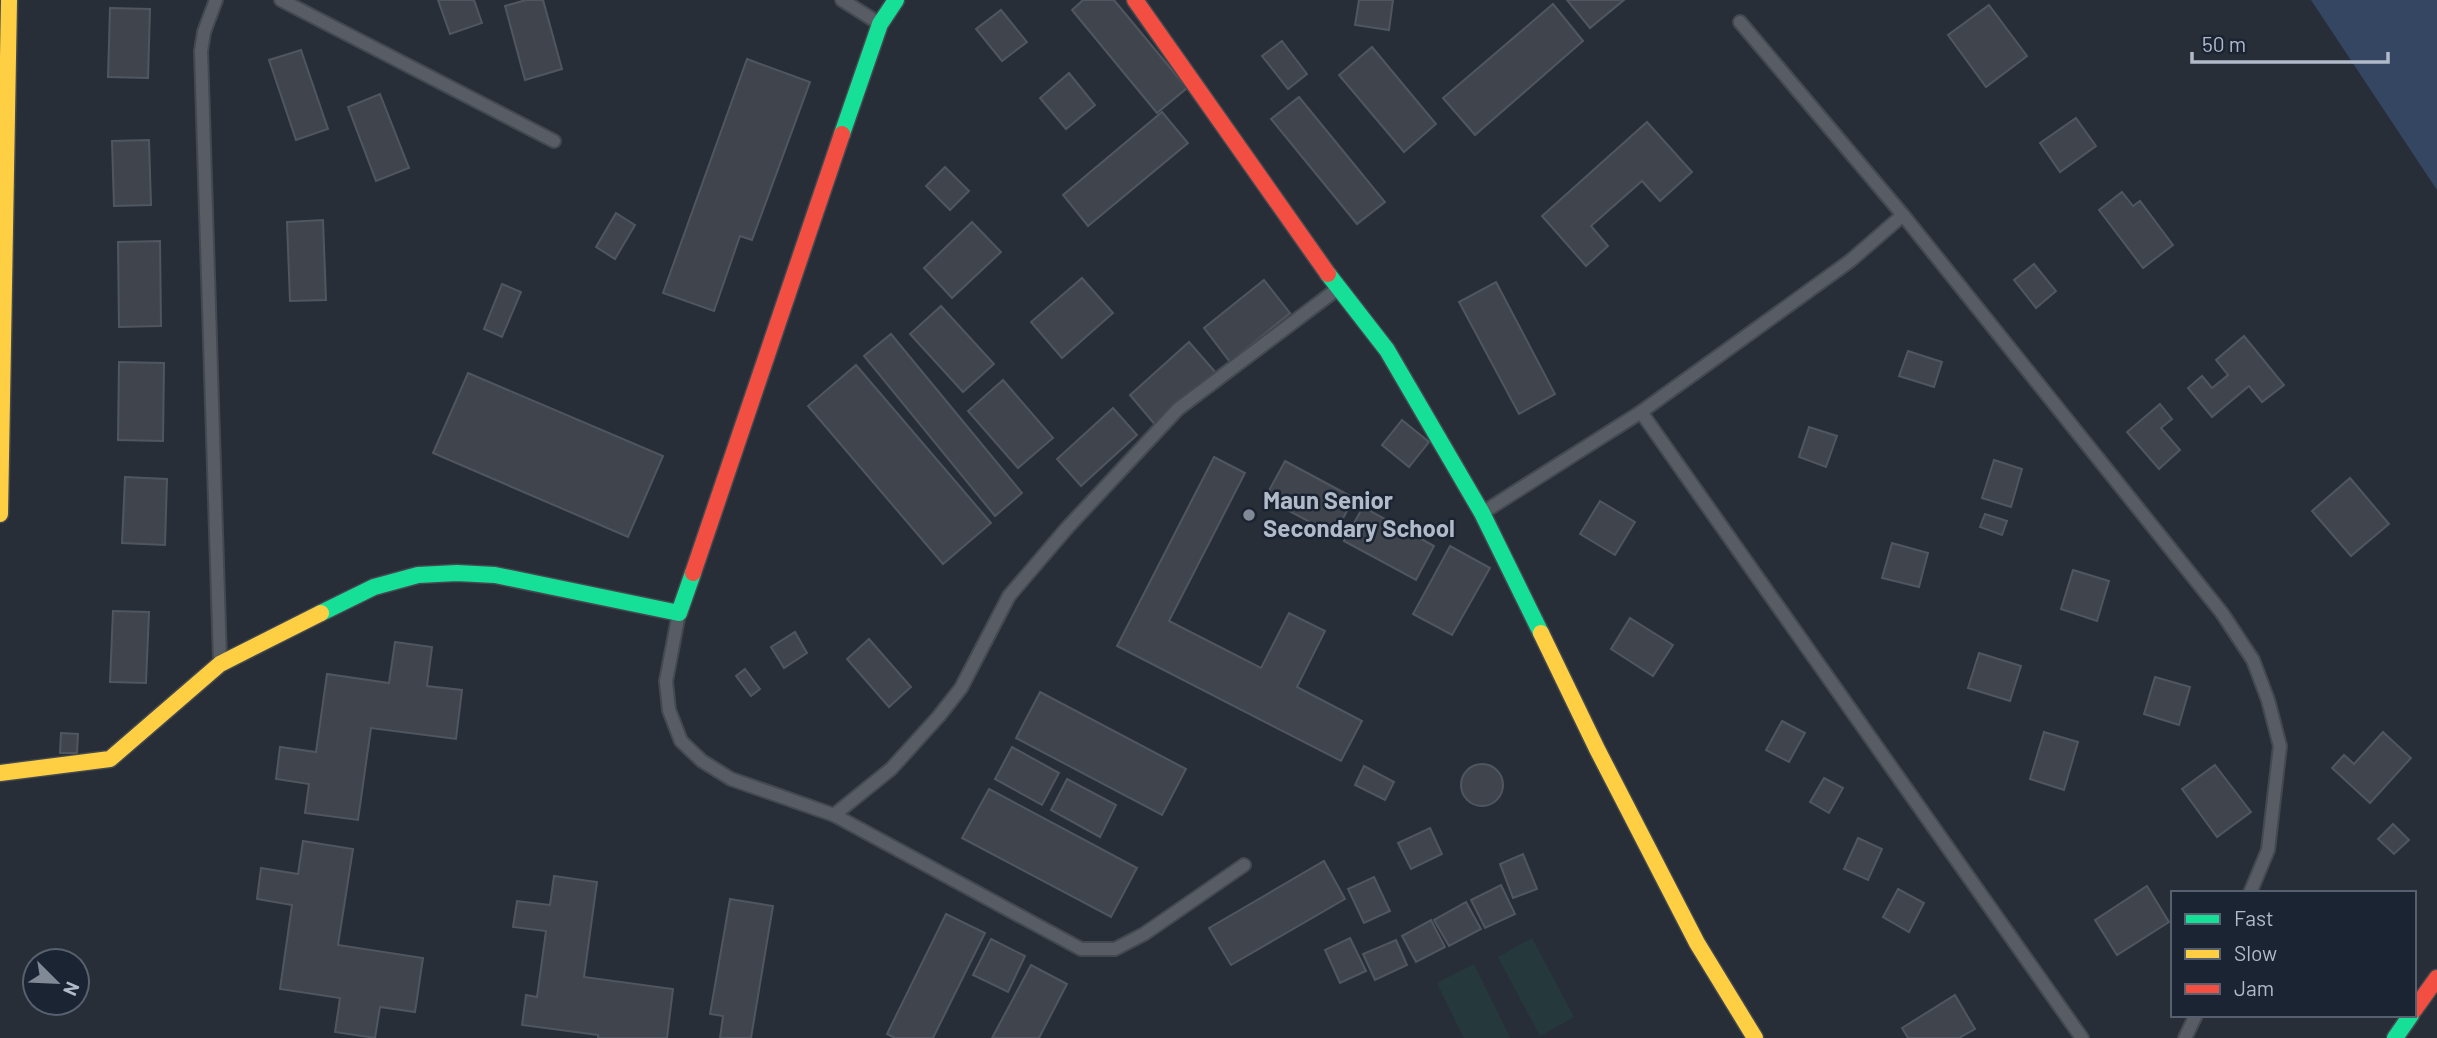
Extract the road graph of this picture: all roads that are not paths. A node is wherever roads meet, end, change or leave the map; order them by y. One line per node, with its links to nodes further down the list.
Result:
1 (9, 0): 12 (street)
2 (216, 0): 17 (lane)
3 (281, 0): 9 (lane)
4 (842, 0): 8 (lane)
5 (896, 0): 8 (street)
6 (1135, 0): 11 (street)
7 (1740, 22): 10 (lane)
8 (880, 24): 16 (street)
9 (554, 141)
10 (1903, 215): 13 (lane); 21 (lane)
11 (1338, 289): 14 (street); 19 (lane)
12 (2, 380): 15 (street)
13 (1641, 412): 14 (lane); 27 (lane)
14 (1482, 513): 26 (street)
15 (0, 514)
16 (679, 613): 17 (street); 19 (lane)
17 (220, 664): 18 (street)
18 (0, 773)
19 (834, 815): 20 (lane)
20 (1244, 865)
21 (2251, 891)
22 (2437, 978): 23 (street)
23 (2416, 1007)
24 (2195, 1017): 28 (lane)
25 (2410, 1017): 29 (street)
26 (1755, 1038)
27 (2082, 1038)
28 (2185, 1038)
29 (2395, 1038)

